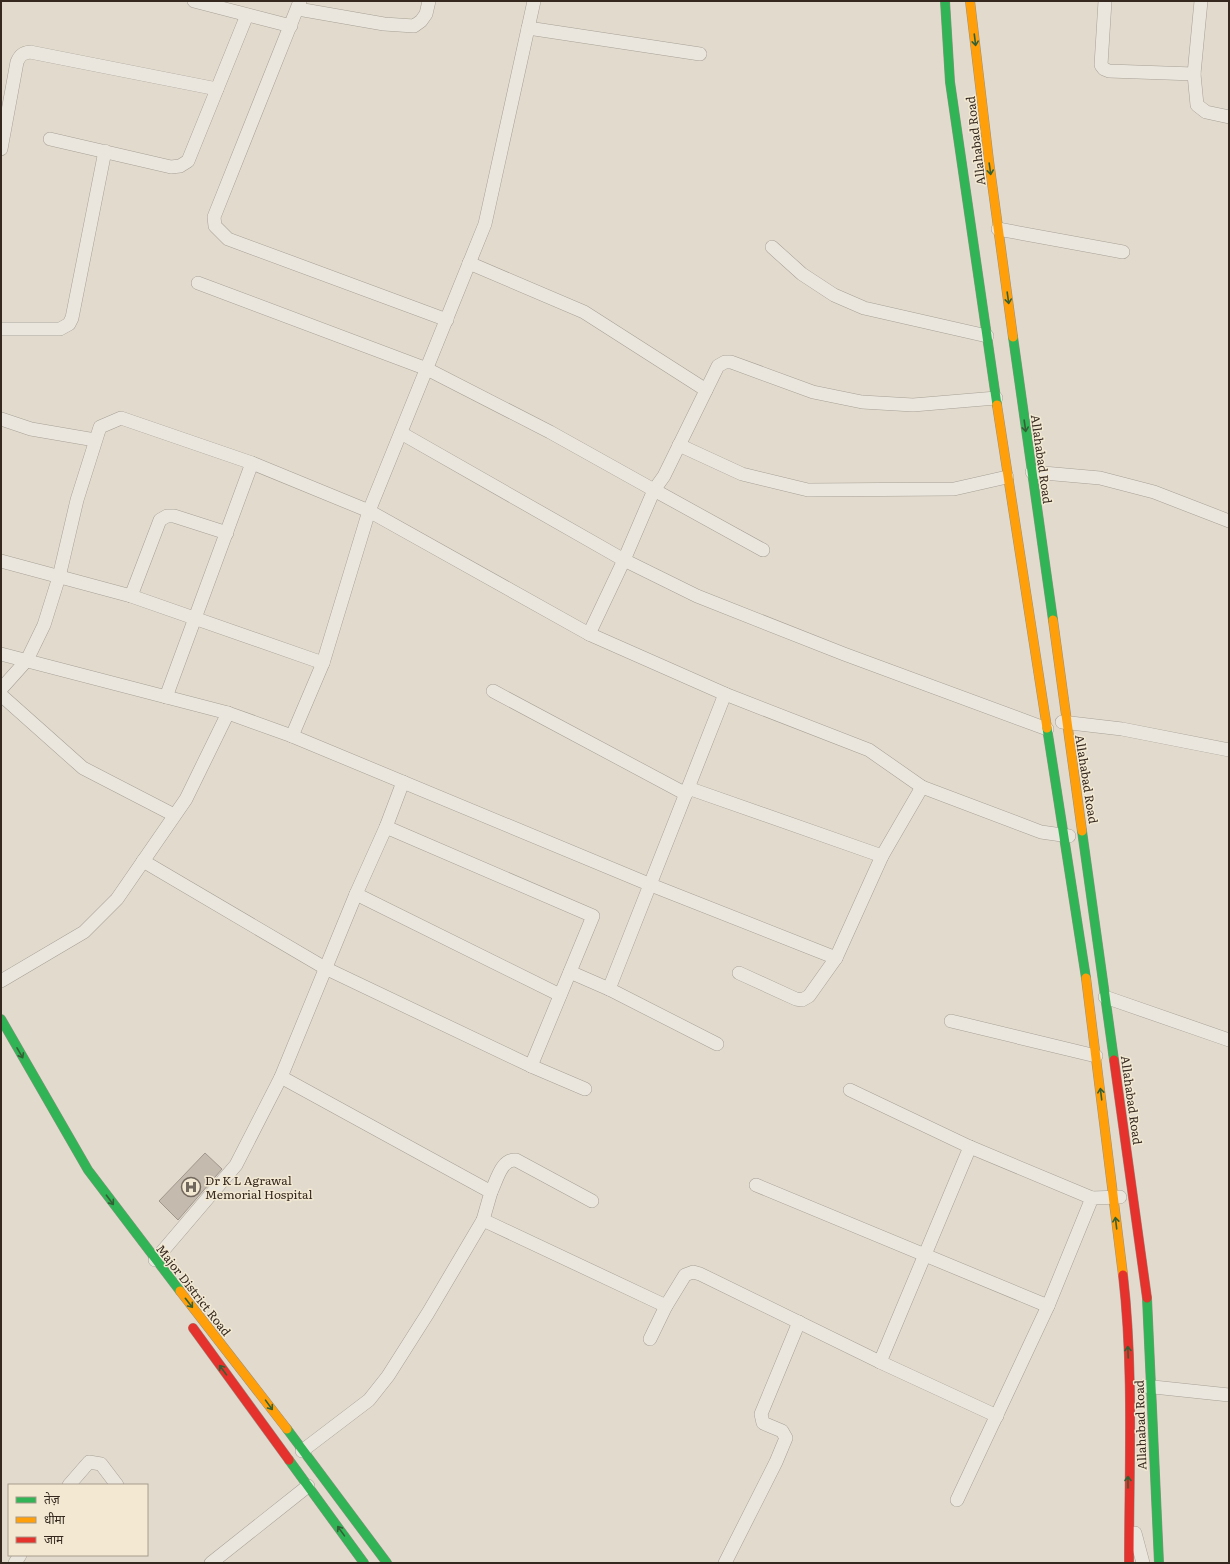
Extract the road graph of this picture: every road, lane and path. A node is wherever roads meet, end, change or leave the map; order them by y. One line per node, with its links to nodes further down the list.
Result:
1 (194, 1): 9 (street)
2 (429, 1): 8 (street)
3 (534, 1): 11 (street)
4 (945, 1): 26 (main road)
5 (970, 1): 19 (main road, Allahabad Road, one-way to 19)
6 (1105, 1): 13 (street)
7 (1201, 1): 13 (street)
8 (299, 5): 10 (street)
9 (247, 15): 10 (street); 14 (street)
10 (291, 26): 24 (street)
11 (528, 28): 12 (street); 22 (street)
12 (700, 54)
13 (1194, 74): 15 (street)
14 (217, 89): 17 (street); 18 (street)
15 (1229, 117)
16 (50, 139): 18 (street)
17 (1, 148)
18 (105, 151): 25 (street)
19 (998, 229): 21 (street); 35 (main road, Allahabad Road, one-way to 35)
20 (772, 247): 26 (street)
21 (1123, 252)
22 (469, 263): 24 (street); 28 (street)
23 (198, 283): 27 (street)
24 (447, 320): 27 (street)
25 (1, 329)
26 (987, 336): 29 (main road)
27 (427, 369): 31 (street); 37 (street)
28 (706, 390): 29 (street); 33 (street)
29 (996, 398): 36 (main road)
30 (1, 419): 32 (street)
31 (401, 433): 38 (street); 42 (street)
32 (95, 440): 34 (street); 44 (street)
33 (680, 445): 36 (street); 37 (street)
34 (252, 463): 38 (street); 40 (street)
35 (1032, 472): 39 (street); 57 (main road, Allahabad Road)
36 (1007, 477): 58 (main road)
37 (654, 490): 41 (street); 42 (street)
38 (369, 511): 47 (street); 50 (street)
39 (1229, 522)
40 (227, 532): 45 (street); 46 (street)
41 (763, 550)
42 (624, 560): 47 (street); 58 (street)
43 (1, 561): 44 (street)
44 (59, 577): 45 (street); 49 (street)
45 (131, 596): 46 (street)
46 (195, 619): 50 (street); 55 (street)
47 (589, 634): 53 (street)
48 (1, 654): 49 (street)
49 (26, 660): 51 (street); 55 (street)
50 (323, 663): 59 (street)
51 (1, 689)
52 (493, 691): 63 (street)
53 (725, 694): 62 (street); 63 (street)
54 (1, 695): 64 (street)
55 (166, 697): 56 (street)
56 (228, 713): 59 (street); 64 (street)
57 (1066, 722): 58 (street); 60 (street); 66 (main road, Allahabad Road)
58 (1046, 725): 67 (main road)
59 (292, 736): 61 (street)
60 (1229, 750)
61 (403, 782): 65 (street); 70 (street)
62 (922, 787): 67 (street); 68 (street)
63 (687, 791): 68 (street); 70 (street)
64 (174, 815): 69 (street)
65 (386, 827): 71 (street); 74 (street)
66 (1083, 835): 67 (street); 79 (main road, Allahabad Road)
67 (1063, 836): 85 (main road)
68 (882, 856): 72 (street)
69 (143, 861): 73 (street); 76 (street)
70 (651, 885): 72 (street); 77 (street)
71 (356, 894): 73 (street); 78 (street)
72 (836, 958): 75 (street)
73 (325, 968): 86 (street); 87 (street)
74 (570, 972): 77 (street); 78 (street)
75 (739, 973)
76 (1, 981)
77 (609, 989): 84 (street)
78 (560, 995): 86 (street)
79 (1105, 997): 83 (street); 95 (main road, Allahabad Road)
80 (1, 1019): 100 (main road, Major District Road, one-way to 100)
81 (951, 1021): 85 (street)
82 (1, 1037): 98 (main road)
83 (1229, 1040)
84 (718, 1044)
85 (1096, 1056): 93 (main road, one-way to 85)
86 (531, 1066): 88 (street)
87 (281, 1077): 92 (street); 100 (street)
88 (585, 1089)
89 (850, 1090): 90 (street)
90 (970, 1147): 94 (street); 99 (street)
91 (756, 1185): 99 (street)
92 (491, 1192): 96 (street); 97 (street)
93 (1113, 1197): 94 (street); 95 (street); 107 (main road, one-way to 93)
94 (1092, 1198): 102 (street)
95 (1133, 1198): 108 (main road, Allahabad Road)
96 (592, 1201)
97 (483, 1220): 101 (street); 111 (street)
98 (133, 1245)
99 (924, 1255): 102 (street); 106 (street)
100 (151, 1265): 111 (main road, Major District Road, one-way to 111)
101 (666, 1306): 104 (street); 105 (street)
102 (1048, 1306): 110 (street)
103 (189, 1322): 114 (main road, one-way to 103)
104 (799, 1322): 106 (street); 121 (street)
105 (650, 1340)
106 (880, 1362): 110 (street)
107 (1129, 1385): 108 (street); 117 (main road, one-way to 107)
108 (1151, 1386): 109 (street); 116 (main road, Allahabad Road)
109 (1229, 1395)
110 (997, 1416): 115 (street)
111 (302, 1451): 120 (main road, Major District Road)
112 (70, 1484): 113 (street)
113 (116, 1484)
114 (308, 1486): 118 (street); 119 (main road, one-way to 114)
115 (957, 1500)
116 (1156, 1502): 124 (street); 125 (main road, Allahabad Road)
117 (1128, 1510): 122 (main road); 123 (street)
118 (211, 1563)
119 (364, 1563)
120 (387, 1563)
121 (725, 1563)
122 (1129, 1563)
123 (1143, 1563)
124 (1148, 1563)
125 (1159, 1563)

